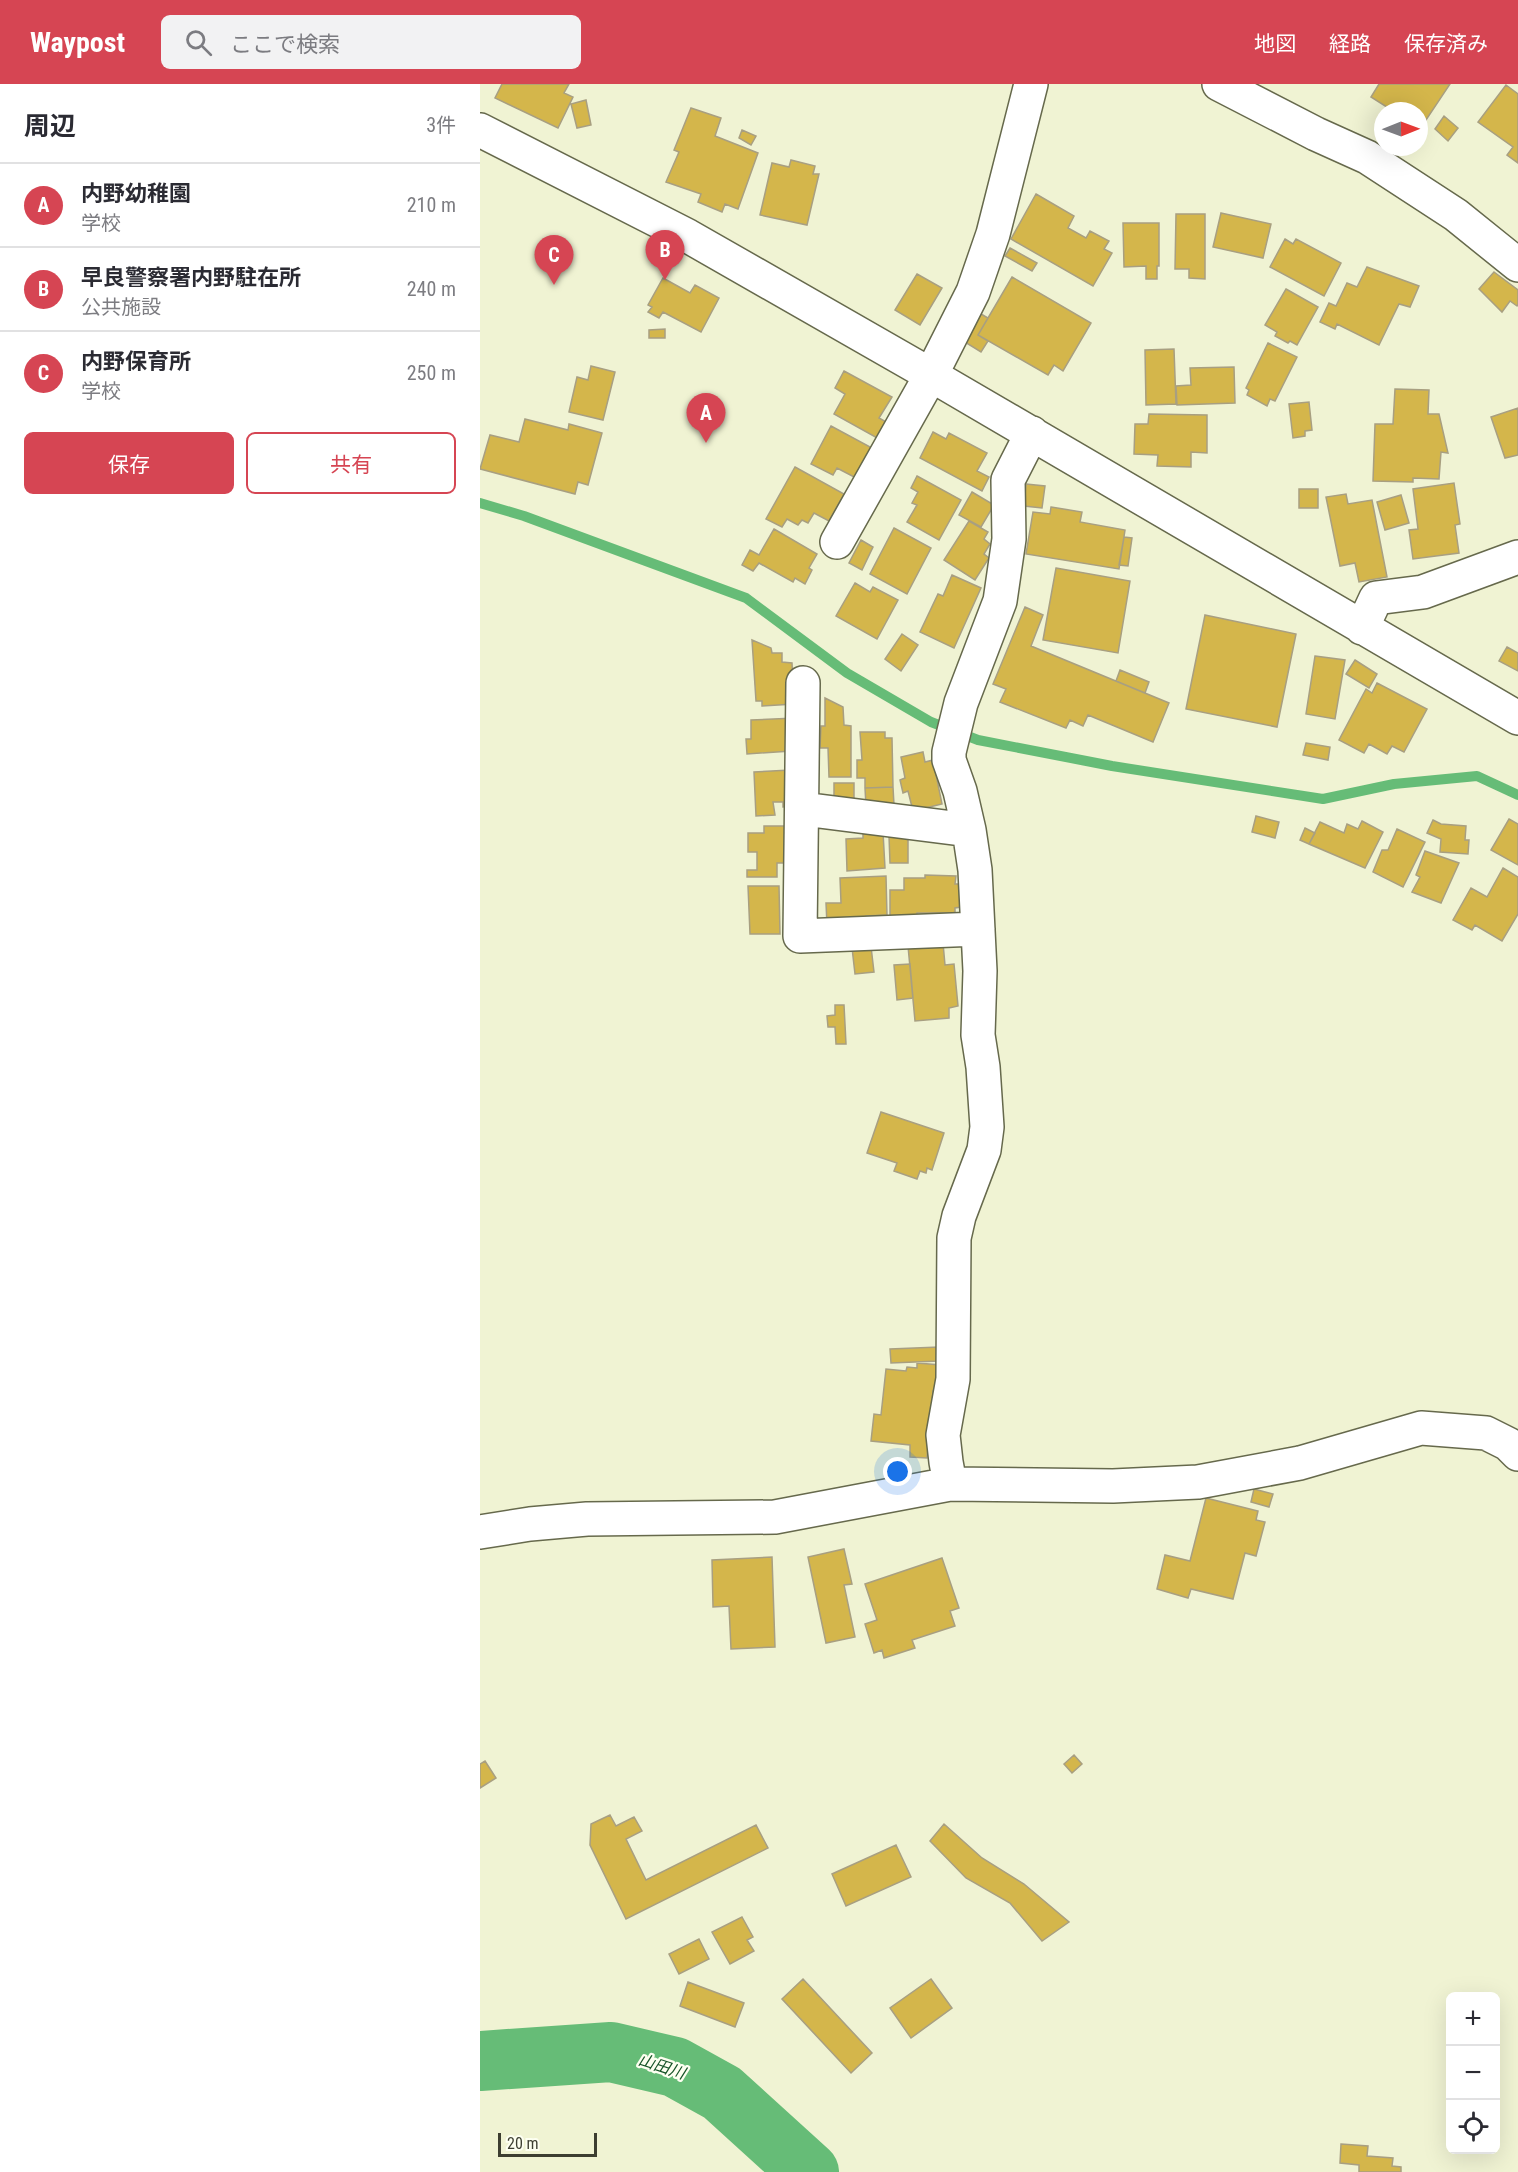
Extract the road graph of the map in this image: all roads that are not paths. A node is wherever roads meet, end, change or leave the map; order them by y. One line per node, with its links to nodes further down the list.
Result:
1 (1031, 84): 5 (street)
2 (1220, 84): 4 (street)
3 (480, 130): 5 (street)
4 (1518, 265)
5 (931, 375): 6 (street); 7 (street)
6 (1032, 433): 9 (street); 13 (street)
7 (837, 542)
8 (1518, 557): 9 (street)
9 (1362, 628): 11 (street)
10 (803, 682): 12 (street)
11 (1518, 718)
12 (803, 809): 13 (street); 14 (street)
13 (969, 831): 14 (street)
14 (978, 929): 16 (street)
15 (1518, 1454): 16 (street)
16 (950, 1485): 17 (street)
17 (480, 1532)

